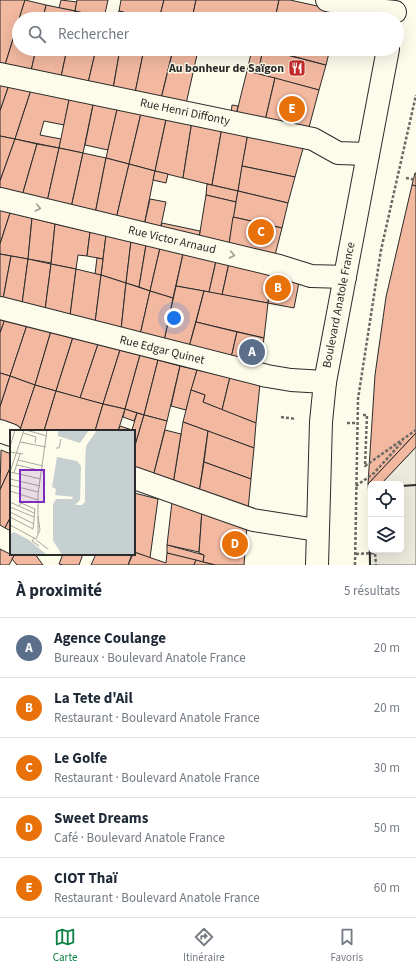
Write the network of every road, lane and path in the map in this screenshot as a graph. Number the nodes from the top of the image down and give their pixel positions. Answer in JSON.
{"nodes":[{"id":1,"x":327,"y":0,"type":"edge"},
{"id":2,"x":396,"y":10,"type":"edge"},
{"id":3,"x":387,"y":56,"type":"edge"},
{"id":4,"x":0,"y":74,"type":"edge"},
{"id":5,"x":416,"y":95,"type":"edge"},
{"id":6,"x":368,"y":154,"type":"junction"},
{"id":7,"x":406,"y":178,"type":"dead end"},
{"id":8,"x":416,"y":180,"type":"edge"},
{"id":9,"x":0,"y":199,"type":"edge"},
{"id":10,"x":345,"y":277,"type":"junction"},
{"id":11,"x":0,"y":308,"type":"edge"},
{"id":12,"x":325,"y":382,"type":"junction"},
{"id":13,"x":363,"y":415,"type":"dead end"},
{"id":14,"x":416,"y":430,"type":"edge"},
{"id":15,"x":0,"y":431,"type":"edge"},
{"id":16,"x":10,"y":435,"type":"edge"},
{"id":17,"x":406,"y":438,"type":"junction"},
{"id":18,"x":135,"y":478,"type":"edge"},
{"id":19,"x":356,"y":486,"type":"junction"},
{"id":20,"x":317,"y":530,"type":"junction"},
{"id":21,"x":356,"y":554,"type":"junction"},
{"id":22,"x":317,"y":565,"type":"edge"},
{"id":23,"x":355,"y":565,"type":"edge"},
{"id":24,"x":376,"y":565,"type":"edge"}],
"edges":[{"from":1,"to":2,"type":"street"},
{"from":3,"to":6,"type":"street","name":"Boulevard Anatole France"},
{"from":4,"to":6,"type":"street","name":"Rue Henri Diffonty"},
{"from":5,"to":19,"type":"path"},
{"from":6,"to":10,"type":"street","name":"Boulevard Anatole France"},
{"from":7,"to":8,"type":"path"},
{"from":9,"to":10,"type":"street","name":"Rue Victor Arnaud","one_way":true},
{"from":10,"to":12,"type":"street","name":"Boulevard Anatole France"},
{"from":11,"to":12,"type":"street","name":"Rue Edgar Quinet"},
{"from":12,"to":20,"type":"street","name":"Boulevard Anatole France"},
{"from":13,"to":17,"type":"path"},
{"from":14,"to":17,"type":"path"},
{"from":15,"to":16,"type":"street"},
{"from":17,"to":19,"type":"path"},
{"from":18,"to":20,"type":"street"},
{"from":19,"to":21,"type":"path"},
{"from":20,"to":22,"type":"street","name":"Boulevard Anatole France"},
{"from":21,"to":23,"type":"path"},
{"from":21,"to":24,"type":"path"}]}
